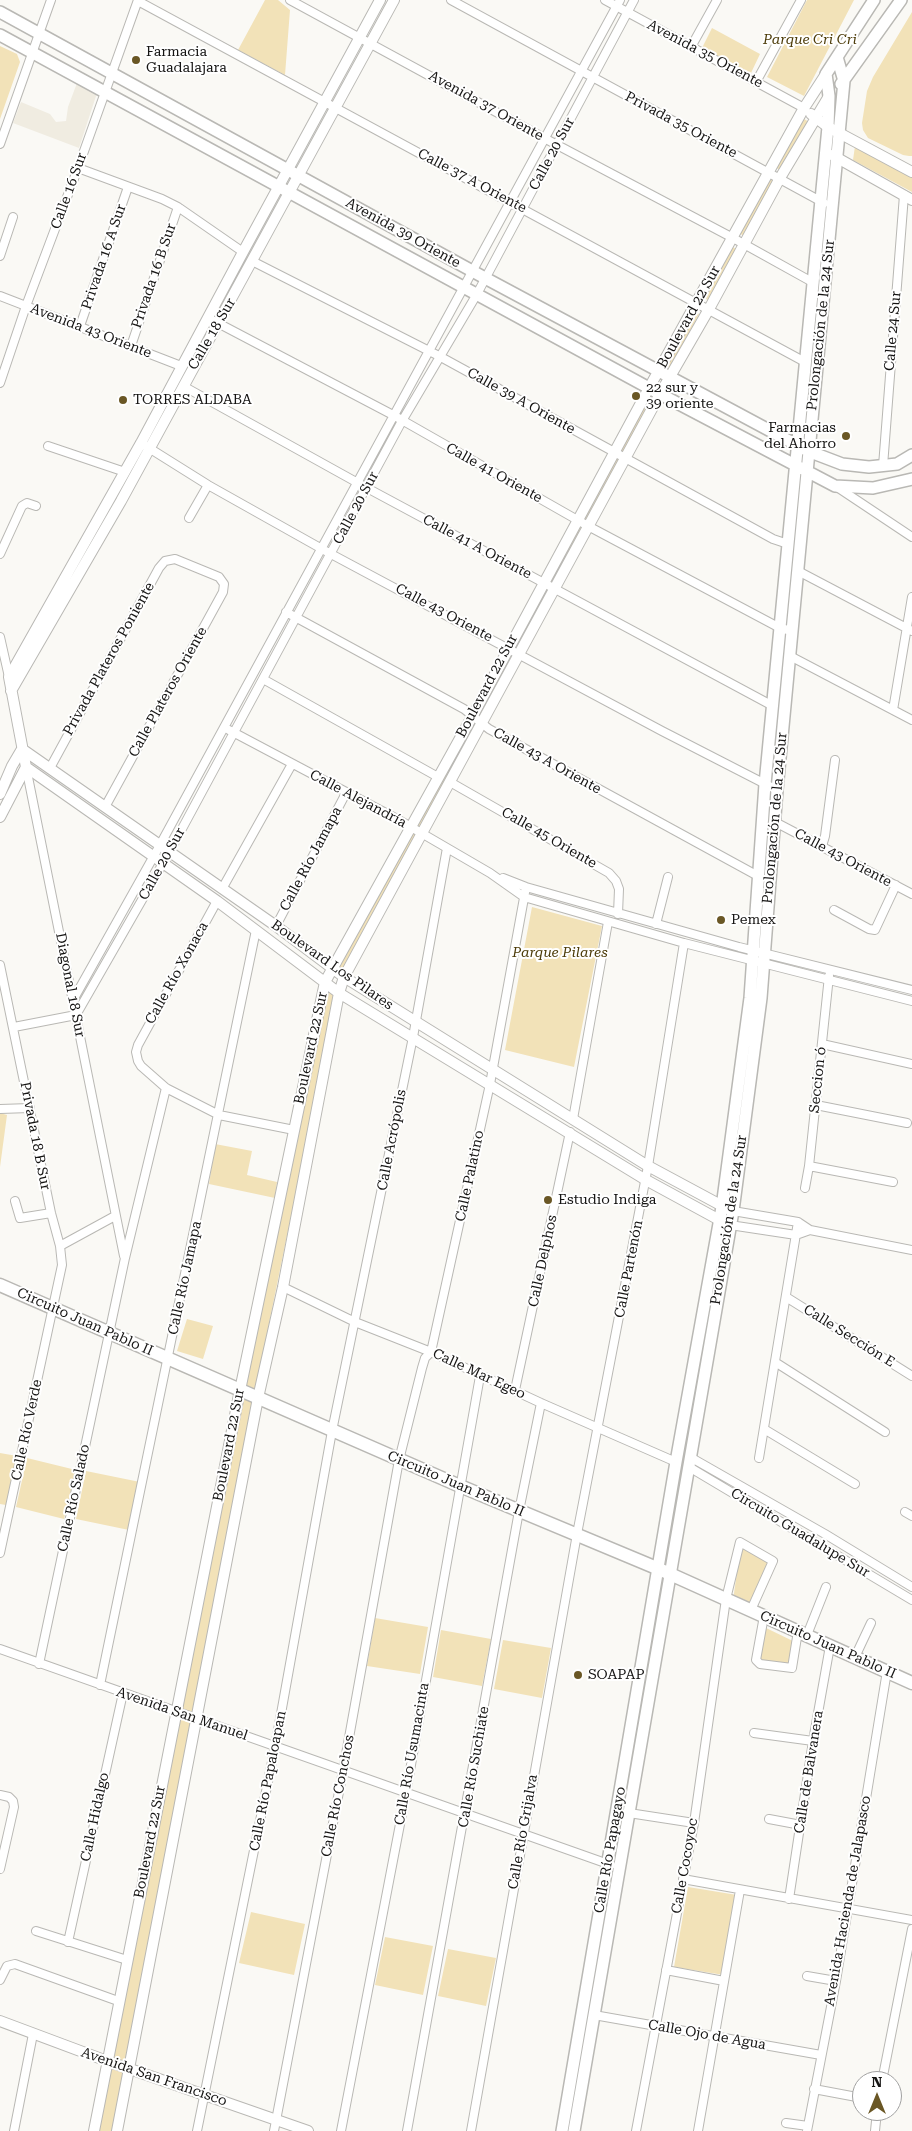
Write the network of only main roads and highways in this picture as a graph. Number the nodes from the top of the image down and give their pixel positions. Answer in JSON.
{"nodes":[{"id":1,"x":874,"y":0,"type":"edge"},
{"id":2,"x":901,"y":0,"type":"edge"},
{"id":3,"x":0,"y":12,"type":"edge"},
{"id":4,"x":0,"y":35,"type":"edge"},
{"id":5,"x":837,"y":57,"type":"junction"},
{"id":6,"x":844,"y":81,"type":"junction"},
{"id":7,"x":829,"y":96,"type":"junction"},
{"id":8,"x":797,"y":445,"type":"junction"},
{"id":9,"x":808,"y":451,"type":"junction"},
{"id":10,"x":912,"y":456,"type":"edge"},
{"id":11,"x":801,"y":468,"type":"junction"},
{"id":12,"x":912,"y":479,"type":"edge"},
{"id":13,"x":758,"y":958,"type":"junction"},
{"id":14,"x":725,"y":1223,"type":"junction"},
{"id":15,"x":0,"y":1284,"type":"edge"},
{"id":16,"x":659,"y":1569,"type":"junction"},
{"id":17,"x":671,"y":1574,"type":"junction"},
{"id":18,"x":912,"y":1683,"type":"edge"},
{"id":19,"x":562,"y":2131,"type":"edge"},
{"id":20,"x":574,"y":2131,"type":"edge"}],
"edges":[{"from":1,"to":5,"type":"main road"},
{"from":2,"to":6,"type":"main road","name":"Boulevard 22 Sur"},
{"from":3,"to":8,"type":"main road","name":"Avenida 39 Oriente"},
{"from":4,"to":11,"type":"main road","name":"Avenida 39 Oriente"},
{"from":5,"to":6,"type":"main road","name":"Prolongación de la 24 Sur"},
{"from":5,"to":7,"type":"main road","name":"Prolongación de la 24 Sur"},
{"from":6,"to":7,"type":"main road","name":"Boulevard 22 Sur"},
{"from":6,"to":9,"type":"main road","name":"Prolongación de la 24 Sur"},
{"from":7,"to":8,"type":"main road","name":"Prolongación de la 24 Sur"},
{"from":8,"to":9,"type":"main road","name":"Avenida 39 Oriente"},
{"from":8,"to":11,"type":"main road","name":"Prolongación de la 24 Sur"},
{"from":9,"to":10,"type":"main road","name":"Avenida 39 Oriente"},
{"from":9,"to":11,"type":"main road","name":"Prolongación de la 24 Sur"},
{"from":11,"to":12,"type":"main road","name":"Avenida 39 Oriente"},
{"from":11,"to":13,"type":"main road","name":"Prolongación de la 24 Sur"},
{"from":11,"to":13,"type":"main road","name":"Prolongación de la 24 Sur"},
{"from":13,"to":14,"type":"main road","name":"Prolongación de la 24 Sur"},
{"from":14,"to":16,"type":"main road","name":"Prolongación de la 24 Sur"},
{"from":14,"to":17,"type":"main road","name":"Prolongación de la 24 Sur"},
{"from":15,"to":16,"type":"main road","name":"Circuito Juan Pablo II"},
{"from":16,"to":17,"type":"main road","name":"Circuito Juan Pablo II"},
{"from":16,"to":19,"type":"main road","name":"Calle Río Papagayo"},
{"from":17,"to":18,"type":"main road","name":"Circuito Juan Pablo II"},
{"from":17,"to":20,"type":"main road","name":"Calle Río Papagayo"}]}
